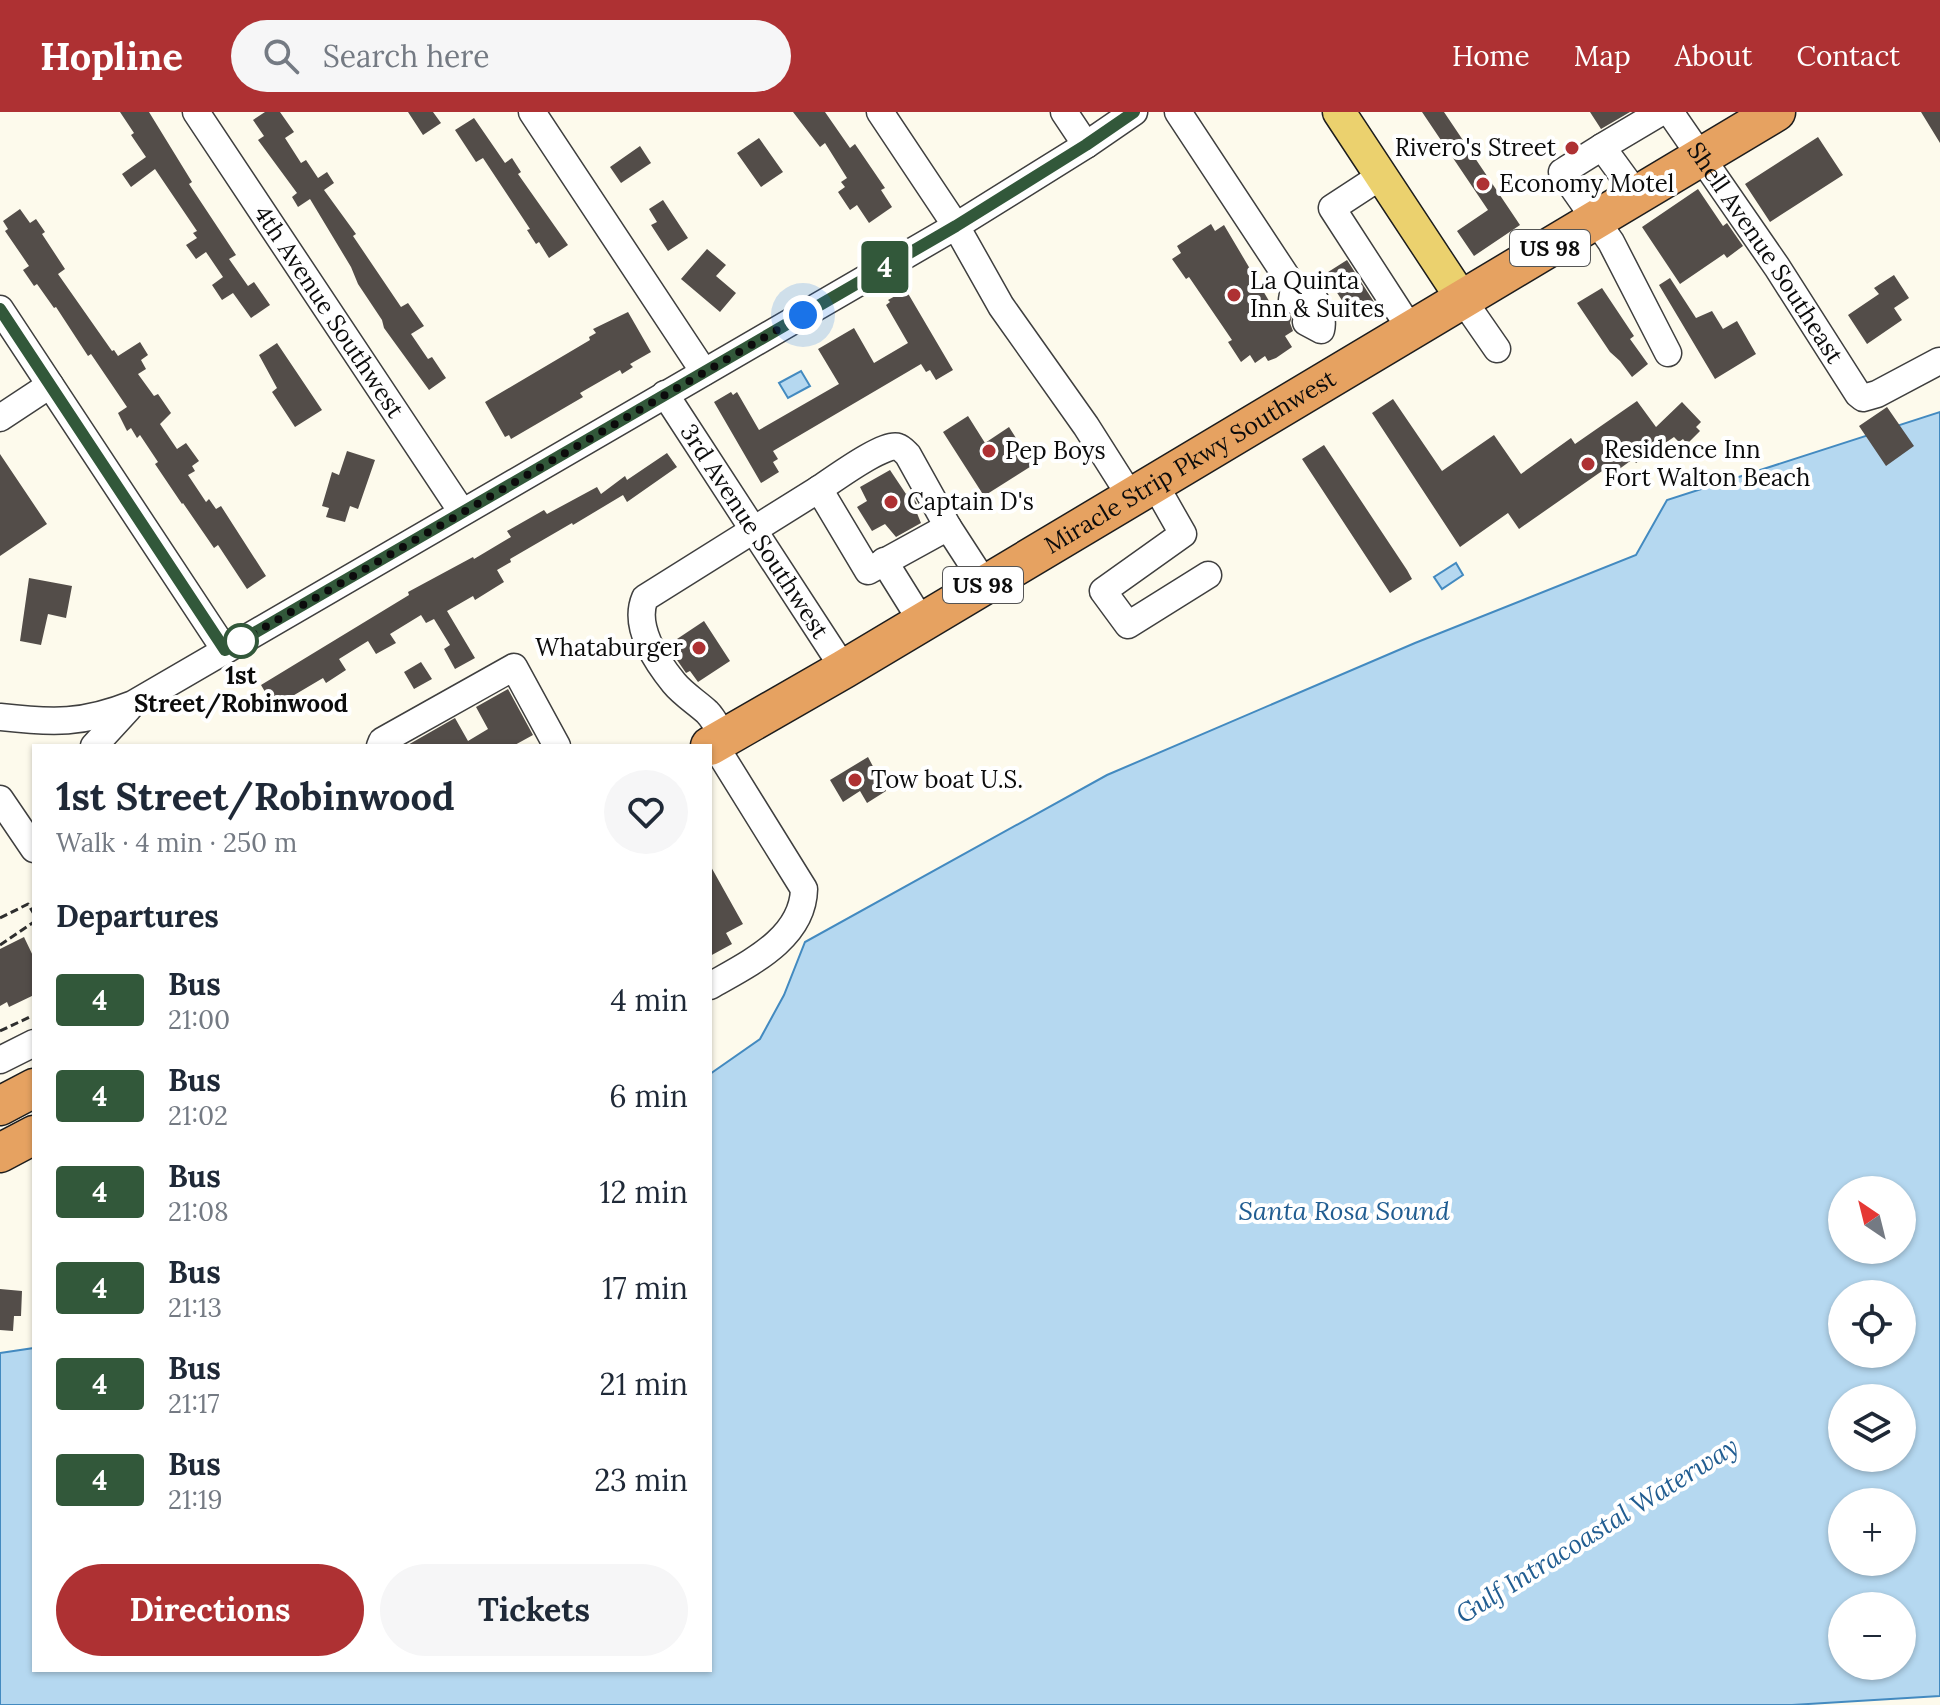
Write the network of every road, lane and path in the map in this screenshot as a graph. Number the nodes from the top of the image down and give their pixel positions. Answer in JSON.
{"nodes":[{"id":1,"x":196,"y":112,"type":"edge"},
{"id":2,"x":532,"y":112,"type":"edge"},
{"id":3,"x":880,"y":112,"type":"edge"},
{"id":4,"x":1064,"y":112,"type":"edge"},
{"id":5,"x":1134,"y":112,"type":"edge"},
{"id":6,"x":1178,"y":112,"type":"edge"},
{"id":7,"x":1339,"y":112,"type":"edge"},
{"id":8,"x":1661,"y":112,"type":"edge"},
{"id":9,"x":1670,"y":112,"type":"edge"},
{"id":10,"x":1776,"y":112,"type":"edge"},
{"id":11,"x":1086,"y":145,"type":"junction"},
{"id":12,"x":1602,"y":147,"type":"junction"},
{"id":13,"x":1700,"y":157,"type":"junction"},
{"id":14,"x":1381,"y":176,"type":"junction"},
{"id":15,"x":1637,"y":195,"type":"junction"},
{"id":16,"x":1596,"y":220,"type":"junction"},
{"id":17,"x":956,"y":226,"type":"junction"},
{"id":18,"x":1463,"y":300,"type":"junction"},
{"id":19,"x":0,"y":309,"type":"edge"},
{"id":20,"x":1411,"y":330,"type":"junction"},
{"id":21,"x":1497,"y":349,"type":"dead end"},
{"id":22,"x":1668,"y":353,"type":"dead end"},
{"id":23,"x":1939,"y":361,"type":"edge"},
{"id":24,"x":1346,"y":368,"type":"junction"},
{"id":25,"x":704,"y":372,"type":"junction"},
{"id":26,"x":50,"y":385,"type":"junction"},
{"id":27,"x":665,"y":394,"type":"junction"},
{"id":28,"x":0,"y":418,"type":"edge"},
{"id":29,"x":819,"y":489,"type":"junction"},
{"id":30,"x":1142,"y":490,"type":"junction"},
{"id":31,"x":462,"y":512,"type":"junction"},
{"id":32,"x":948,"y":527,"type":"junction"},
{"id":33,"x":754,"y":528,"type":"junction"},
{"id":34,"x":884,"y":561,"type":"junction"},
{"id":35,"x":1208,"y":575,"type":"dead end"},
{"id":36,"x":985,"y":584,"type":"junction"},
{"id":37,"x":922,"y":622,"type":"junction"},
{"id":38,"x":225,"y":650,"type":"junction"},
{"id":39,"x":844,"y":669,"type":"junction"},
{"id":40,"x":133,"y":704,"type":"junction"},
{"id":41,"x":0,"y":717,"type":"edge"},
{"id":42,"x":716,"y":743,"type":"edge"},
{"id":43,"x":96,"y":744,"type":"edge"},
{"id":44,"x":381,"y":744,"type":"edge"},
{"id":45,"x":556,"y":744,"type":"edge"},
{"id":46,"x":0,"y":799,"type":"edge"},
{"id":47,"x":32,"y":846,"type":"edge"},
{"id":48,"x":32,"y":911,"type":"edge"},
{"id":49,"x":0,"y":918,"type":"edge"},
{"id":50,"x":32,"y":923,"type":"edge"},
{"id":51,"x":0,"y":947,"type":"edge"},
{"id":52,"x":712,"y":985,"type":"edge"},
{"id":53,"x":32,"y":1016,"type":"edge"},
{"id":54,"x":0,"y":1031,"type":"edge"},
{"id":55,"x":32,"y":1044,"type":"edge"},
{"id":56,"x":0,"y":1060,"type":"edge"},
{"id":57,"x":32,"y":1089,"type":"edge"},
{"id":58,"x":0,"y":1106,"type":"edge"},
{"id":59,"x":32,"y":1136,"type":"edge"},
{"id":60,"x":0,"y":1153,"type":"edge"}],
"edges":[{"from":1,"to":31,"type":"street","name":"4th Avenue Southwest"},
{"from":2,"to":25,"type":"street"},
{"from":3,"to":17,"type":"street"},
{"from":4,"to":11,"type":"street"},
{"from":5,"to":11,"type":"street"},
{"from":6,"to":24,"type":"street"},
{"from":7,"to":14,"type":"main road"},
{"from":8,"to":12,"type":"street"},
{"from":9,"to":13,"type":"street","name":"Shell Avenue Southeast"},
{"from":10,"to":13,"type":"highway","number":"US 98"},
{"from":11,"to":17,"type":"street"},
{"from":12,"to":15,"type":"street"},
{"from":12,"to":16,"type":"street"},
{"from":13,"to":15,"type":"highway","number":"US 98"},
{"from":13,"to":23,"type":"street","name":"Shell Avenue Southeast"},
{"from":14,"to":18,"type":"main road"},
{"from":14,"to":20,"type":"street"},
{"from":15,"to":16,"type":"highway","number":"US 98"},
{"from":16,"to":18,"type":"highway","number":"US 98"},
{"from":16,"to":22,"type":"street"},
{"from":17,"to":25,"type":"street"},
{"from":17,"to":30,"type":"street"},
{"from":18,"to":20,"type":"highway","name":"Miracle Strip Pkwy Southwest","number":"US 98"},
{"from":18,"to":21,"type":"street"},
{"from":19,"to":26,"type":"street"},
{"from":20,"to":24,"type":"highway","name":"Miracle Strip Pkwy Southwest","number":"US 98"},
{"from":24,"to":30,"type":"highway","name":"Miracle Strip Pkwy Southwest","number":"US 98"},
{"from":25,"to":27,"type":"street"},
{"from":26,"to":28,"type":"street"},
{"from":26,"to":38,"type":"street"},
{"from":27,"to":31,"type":"street"},
{"from":27,"to":33,"type":"street","name":"3rd Avenue Southwest"},
{"from":29,"to":32,"type":"street"},
{"from":29,"to":33,"type":"street"},
{"from":29,"to":34,"type":"street"},
{"from":30,"to":35,"type":"street"},
{"from":30,"to":36,"type":"highway","name":"Miracle Strip Pkwy Southwest","number":"US 98"},
{"from":31,"to":38,"type":"street"},
{"from":32,"to":34,"type":"street"},
{"from":32,"to":36,"type":"street"},
{"from":33,"to":39,"type":"street","name":"3rd Avenue Southwest"},
{"from":33,"to":42,"type":"street"},
{"from":34,"to":37,"type":"street"},
{"from":36,"to":37,"type":"highway","name":"Miracle Strip Pkwy Southwest","number":"US 98"},
{"from":37,"to":39,"type":"highway","name":"Miracle Strip Pkwy Southwest","number":"US 98"},
{"from":38,"to":40,"type":"street"},
{"from":39,"to":42,"type":"highway","name":"Miracle Strip Pkwy Southwest","number":"US 98"},
{"from":40,"to":41,"type":"street"},
{"from":40,"to":43,"type":"street"},
{"from":42,"to":52,"type":"street"},
{"from":44,"to":45,"type":"street"},
{"from":46,"to":47,"type":"street"},
{"from":48,"to":49,"type":"path"},
{"from":50,"to":51,"type":"path"},
{"from":53,"to":54,"type":"path"},
{"from":55,"to":56,"type":"street"},
{"from":57,"to":58,"type":"highway"},
{"from":59,"to":60,"type":"highway"}]}
